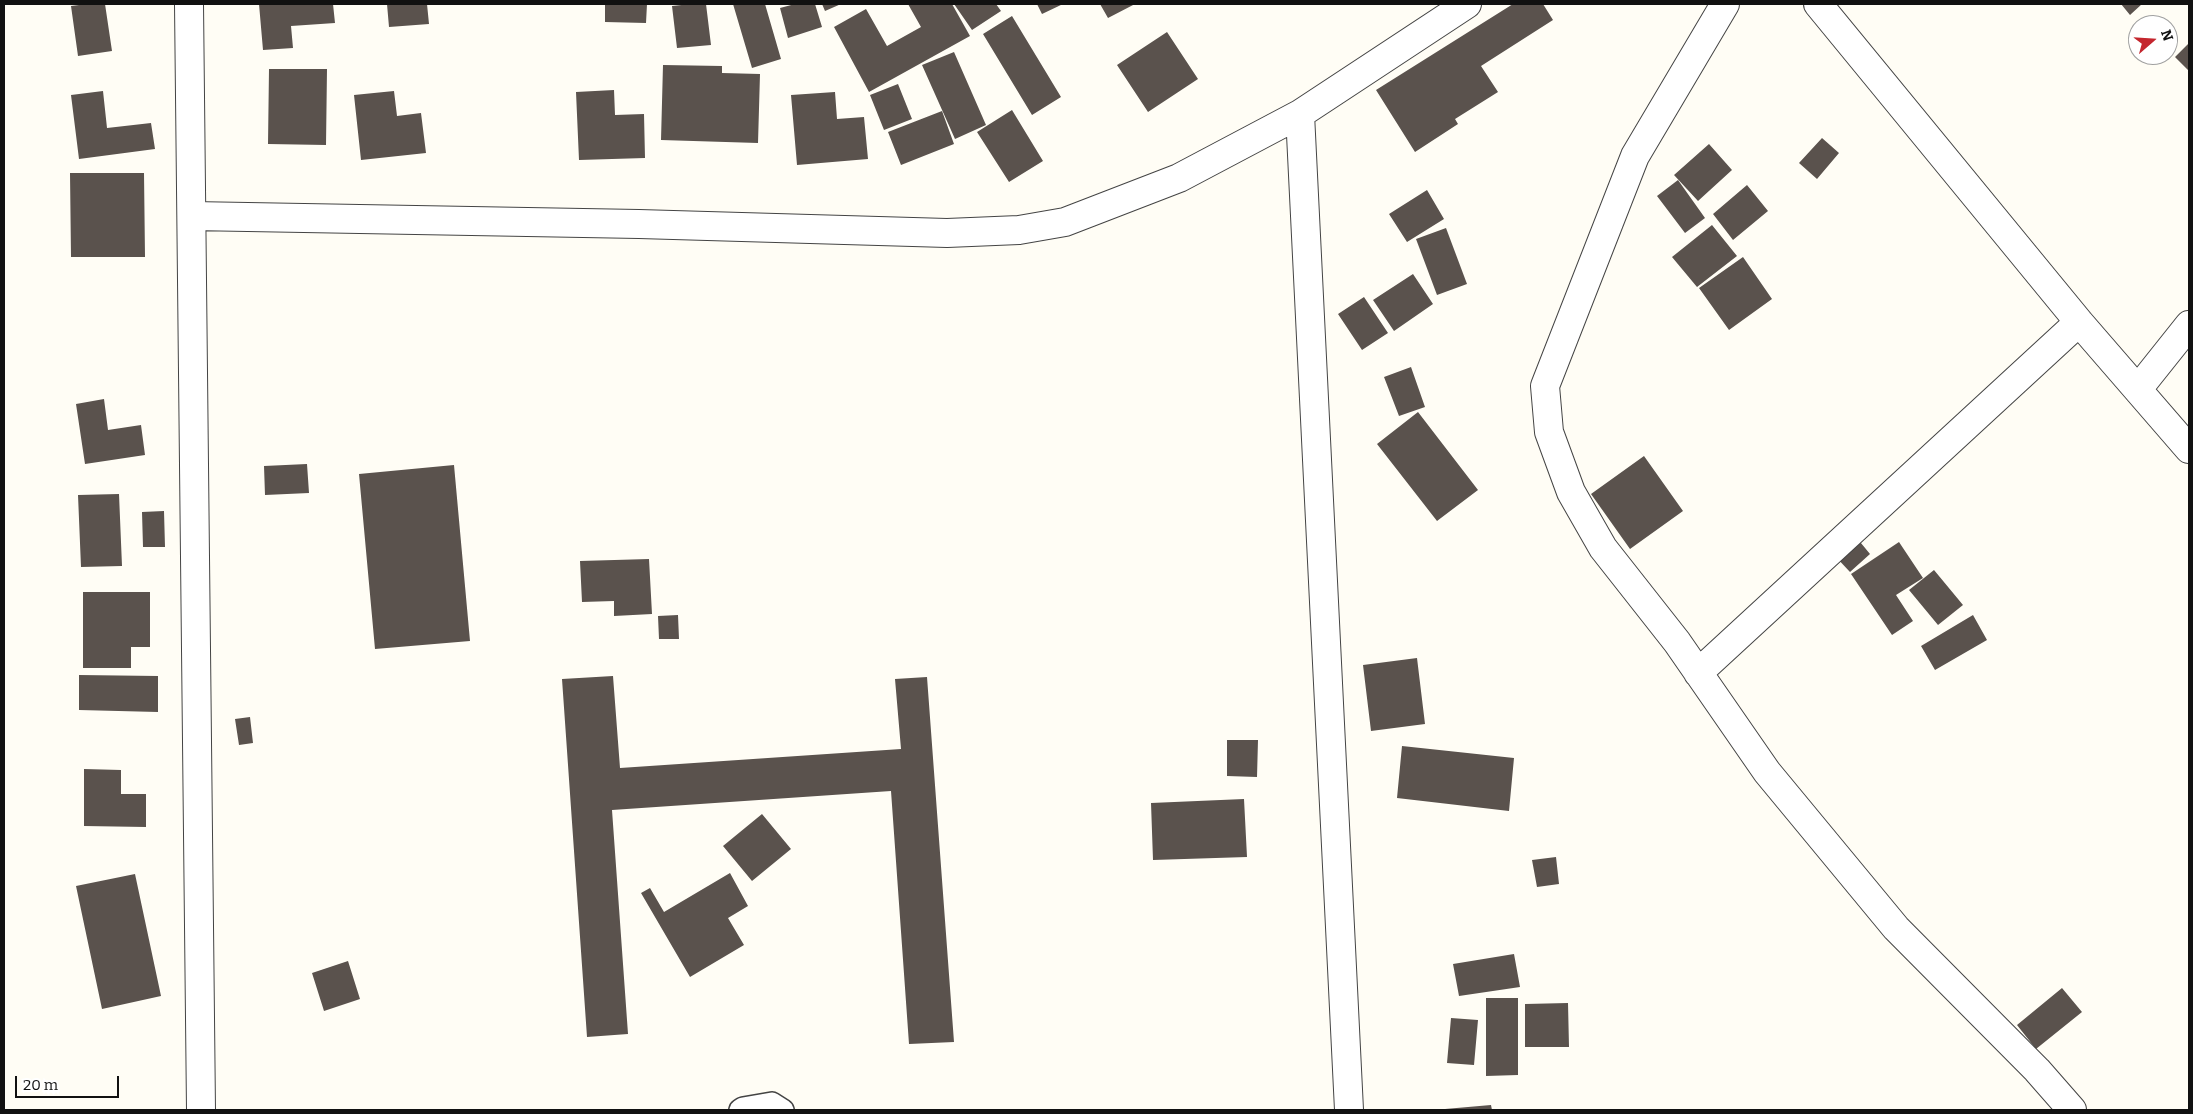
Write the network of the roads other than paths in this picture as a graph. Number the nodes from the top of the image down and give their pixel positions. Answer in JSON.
{"nodes":[{"id":1,"x":188,"y":4,"type":"edge"},
{"id":2,"x":1467,"y":4,"type":"edge"},
{"id":3,"x":1725,"y":4,"type":"edge"},
{"id":4,"x":1818,"y":4,"type":"edge"},
{"id":5,"x":1300,"y":114,"type":"junction"},
{"id":6,"x":192,"y":216,"type":"junction"},
{"id":7,"x":2079,"y":322,"type":"junction"},
{"id":8,"x":2189,"y":325,"type":"edge"},
{"id":9,"x":2138,"y":389,"type":"junction"},
{"id":10,"x":2189,"y":449,"type":"edge"},
{"id":11,"x":1698,"y":673,"type":"junction"},
{"id":12,"x":201,"y":1110,"type":"edge"},
{"id":13,"x":740,"y":1110,"type":"edge"},
{"id":14,"x":783,"y":1110,"type":"edge"},
{"id":15,"x":1349,"y":1110,"type":"edge"},
{"id":16,"x":2072,"y":1110,"type":"edge"}],
"edges":[{"from":1,"to":6,"type":"street"},
{"from":2,"to":5,"type":"street"},
{"from":3,"to":11,"type":"street"},
{"from":4,"to":7,"type":"street"},
{"from":5,"to":6,"type":"street"},
{"from":5,"to":15,"type":"street"},
{"from":6,"to":12,"type":"street"},
{"from":7,"to":9,"type":"street"},
{"from":7,"to":11,"type":"street"},
{"from":8,"to":9,"type":"street"},
{"from":9,"to":10,"type":"street"},
{"from":11,"to":16,"type":"street"},
{"from":13,"to":14,"type":"lane"}]}
